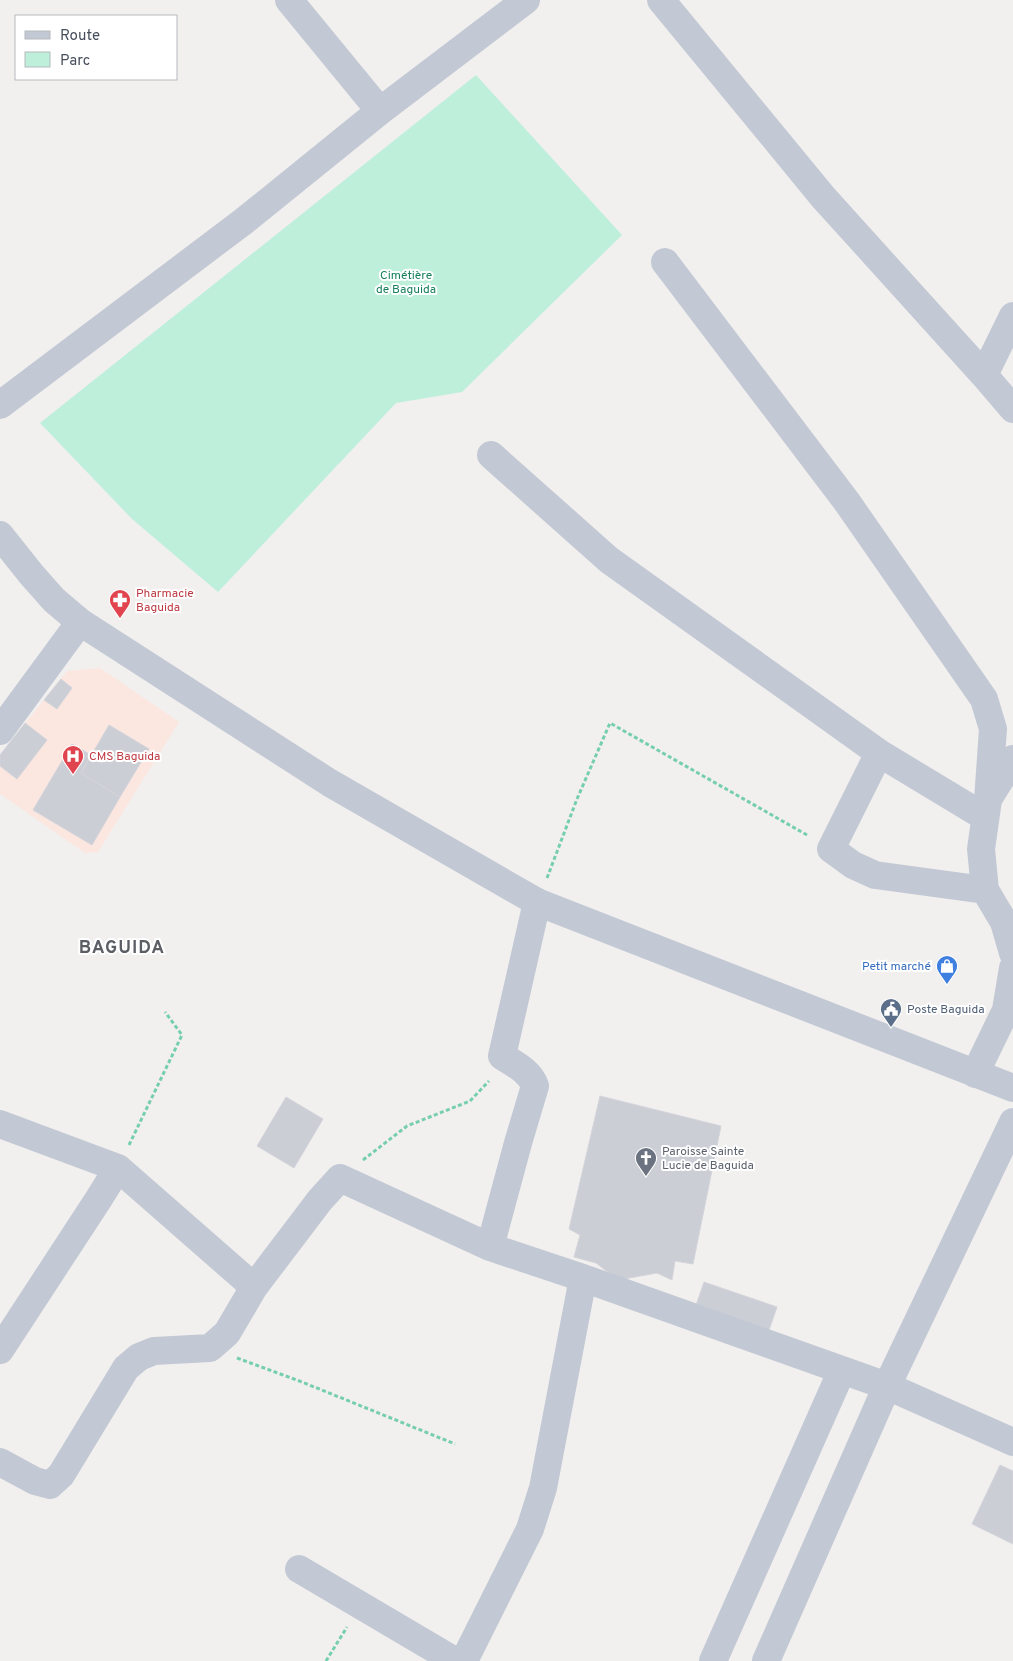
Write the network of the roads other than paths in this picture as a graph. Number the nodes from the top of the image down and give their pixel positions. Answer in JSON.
{"nodes":[{"id":1,"x":289,"y":0,"type":"edge"},
{"id":2,"x":526,"y":0,"type":"edge"},
{"id":3,"x":661,"y":0,"type":"edge"},
{"id":4,"x":380,"y":111,"type":"junction"},
{"id":5,"x":665,"y":262,"type":"dead end"},
{"id":6,"x":1013,"y":316,"type":"edge"},
{"id":7,"x":984,"y":375,"type":"junction"},
{"id":8,"x":0,"y":405,"type":"edge"},
{"id":9,"x":1013,"y":409,"type":"edge"},
{"id":10,"x":490,"y":455,"type":"dead end"},
{"id":11,"x":0,"y":535,"type":"edge"},
{"id":12,"x":80,"y":622,"type":"junction"},
{"id":13,"x":0,"y":731,"type":"edge"},
{"id":14,"x":879,"y":753,"type":"junction"},
{"id":15,"x":1013,"y":759,"type":"edge"},
{"id":16,"x":986,"y":808,"type":"junction"},
{"id":17,"x":985,"y":890,"type":"junction"},
{"id":18,"x":538,"y":902,"type":"junction"},
{"id":19,"x":1013,"y":953,"type":"edge"},
{"id":20,"x":1013,"y":968,"type":"edge"},
{"id":21,"x":975,"y":1074,"type":"junction"},
{"id":22,"x":1013,"y":1088,"type":"edge"},
{"id":23,"x":1013,"y":1122,"type":"edge"},
{"id":24,"x":0,"y":1124,"type":"edge"},
{"id":25,"x":118,"y":1168,"type":"junction"},
{"id":26,"x":490,"y":1248,"type":"junction"},
{"id":27,"x":583,"y":1278,"type":"junction"},
{"id":28,"x":254,"y":1287,"type":"junction"},
{"id":29,"x":0,"y":1350,"type":"edge"},
{"id":30,"x":842,"y":1370,"type":"junction"},
{"id":31,"x":887,"y":1386,"type":"junction"},
{"id":32,"x":1013,"y":1442,"type":"edge"},
{"id":33,"x":0,"y":1462,"type":"edge"},
{"id":34,"x":299,"y":1569,"type":"dead end"},
{"id":35,"x":455,"y":1661,"type":"edge"},
{"id":36,"x":464,"y":1661,"type":"edge"},
{"id":37,"x":713,"y":1661,"type":"edge"},
{"id":38,"x":766,"y":1661,"type":"edge"}],
"edges":[{"from":1,"to":4,"type":"street"},
{"from":2,"to":4,"type":"street"},
{"from":3,"to":7,"type":"street"},
{"from":4,"to":8,"type":"street"},
{"from":5,"to":16,"type":"street"},
{"from":6,"to":7,"type":"street"},
{"from":7,"to":9,"type":"street"},
{"from":10,"to":14,"type":"street"},
{"from":11,"to":12,"type":"street"},
{"from":12,"to":13,"type":"street"},
{"from":12,"to":18,"type":"street"},
{"from":14,"to":16,"type":"street"},
{"from":14,"to":17,"type":"street"},
{"from":15,"to":16,"type":"street"},
{"from":16,"to":17,"type":"street"},
{"from":17,"to":19,"type":"street"},
{"from":18,"to":21,"type":"street"},
{"from":18,"to":26,"type":"street"},
{"from":20,"to":21,"type":"street"},
{"from":21,"to":22,"type":"street"},
{"from":23,"to":31,"type":"street"},
{"from":24,"to":25,"type":"street"},
{"from":25,"to":28,"type":"street"},
{"from":25,"to":29,"type":"street"},
{"from":26,"to":27,"type":"street"},
{"from":26,"to":28,"type":"street"},
{"from":27,"to":30,"type":"street"},
{"from":27,"to":36,"type":"street"},
{"from":28,"to":33,"type":"street"},
{"from":30,"to":31,"type":"street"},
{"from":30,"to":37,"type":"street"},
{"from":31,"to":32,"type":"street"},
{"from":31,"to":38,"type":"street"},
{"from":34,"to":35,"type":"street"}]}
